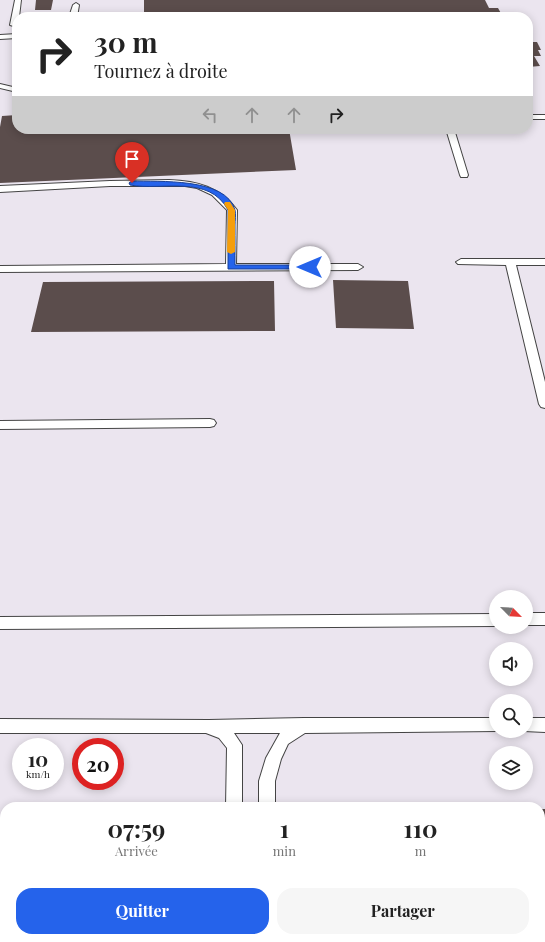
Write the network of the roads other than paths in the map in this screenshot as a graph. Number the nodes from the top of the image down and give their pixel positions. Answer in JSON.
{"nodes":[{"id":1,"x":18,"y":0,"type":"edge"},
{"id":2,"x":76,"y":5,"type":"dead end"},
{"id":3,"x":16,"y":12,"type":"edge"},
{"id":4,"x":74,"y":12,"type":"edge"},
{"id":5,"x":12,"y":36,"type":"edge"},
{"id":6,"x":0,"y":37,"type":"edge"},
{"id":7,"x":0,"y":86,"type":"edge"},
{"id":8,"x":12,"y":89,"type":"edge"},
{"id":9,"x":533,"y":117,"type":"edge"},
{"id":10,"x":545,"y":117,"type":"edge"},
{"id":11,"x":452,"y":134,"type":"edge"},
{"id":12,"x":464,"y":175,"type":"dead end"},
{"id":13,"x":0,"y":189,"type":"edge"},
{"id":14,"x":461,"y":262,"type":"dead end"},
{"id":15,"x":510,"y":262,"type":"junction"},
{"id":16,"x":545,"y":262,"type":"edge"},
{"id":17,"x":231,"y":267,"type":"junction"},
{"id":18,"x":358,"y":267,"type":"dead end"},
{"id":19,"x":0,"y":269,"type":"edge"},
{"id":20,"x":545,"y":404,"type":"edge"},
{"id":21,"x":210,"y":423,"type":"dead end"},
{"id":22,"x":0,"y":426,"type":"edge"},
{"id":23,"x":533,"y":619,"type":"edge"},
{"id":24,"x":545,"y":619,"type":"edge"},
{"id":25,"x":489,"y":620,"type":"edge"},
{"id":26,"x":0,"y":623,"type":"edge"},
{"id":27,"x":304,"y":725,"type":"junction"},
{"id":28,"x":489,"y":725,"type":"edge"},
{"id":29,"x":533,"y":725,"type":"edge"},
{"id":30,"x":545,"y":725,"type":"edge"},
{"id":31,"x":0,"y":726,"type":"edge"},
{"id":32,"x":206,"y":726,"type":"junction"},
{"id":33,"x":234,"y":802,"type":"edge"},
{"id":34,"x":267,"y":802,"type":"edge"}],
"edges":[{"from":1,"to":3,"type":"lane"},
{"from":2,"to":4,"type":"lane"},
{"from":5,"to":6,"type":"lane"},
{"from":7,"to":8,"type":"lane"},
{"from":9,"to":10,"type":"lane"},
{"from":11,"to":12,"type":"lane"},
{"from":13,"to":17,"type":"lane"},
{"from":14,"to":15,"type":"lane"},
{"from":15,"to":16,"type":"lane"},
{"from":15,"to":20,"type":"lane"},
{"from":17,"to":18,"type":"lane"},
{"from":17,"to":19,"type":"lane"},
{"from":21,"to":22,"type":"lane"},
{"from":23,"to":24,"type":"lane"},
{"from":25,"to":26,"type":"lane"},
{"from":27,"to":28,"type":"lane"},
{"from":27,"to":32,"type":"lane"},
{"from":27,"to":34,"type":"lane"},
{"from":29,"to":30,"type":"lane"},
{"from":31,"to":32,"type":"lane"},
{"from":32,"to":33,"type":"lane"}]}
